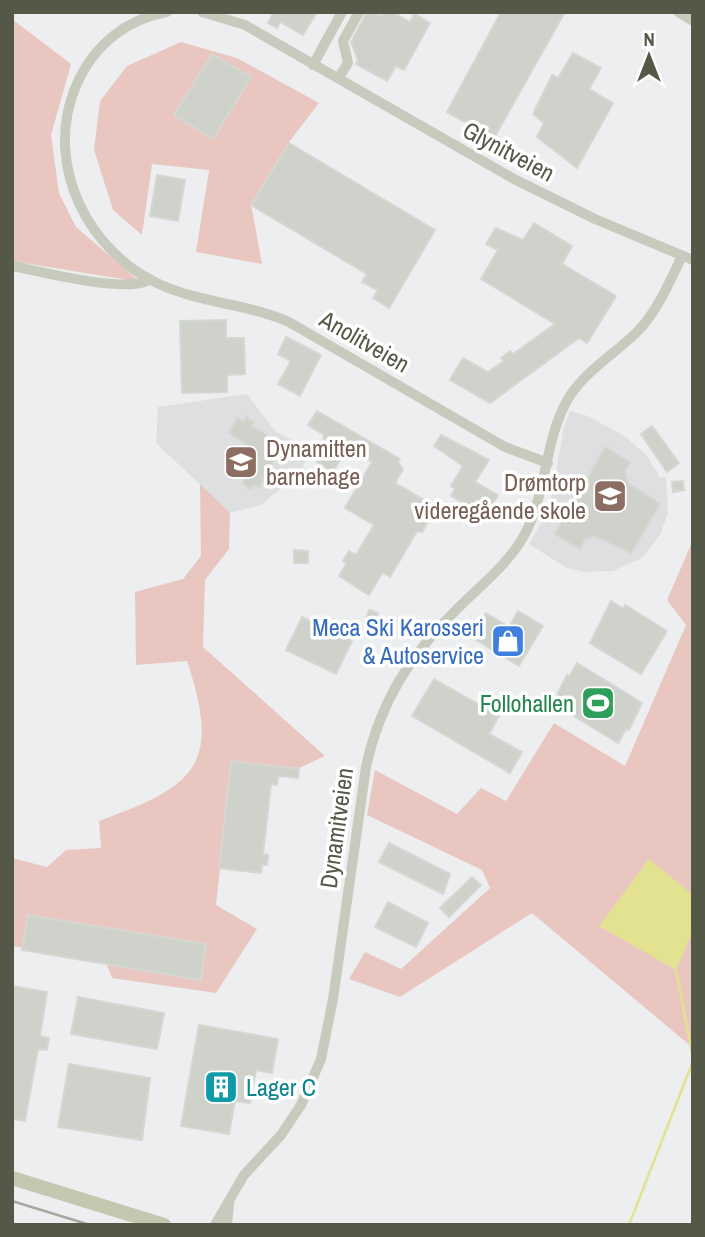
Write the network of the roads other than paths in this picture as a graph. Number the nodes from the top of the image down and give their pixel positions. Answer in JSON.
{"nodes":[{"id":1,"x":167,"y":12,"type":"edge"},
{"id":2,"x":202,"y":12,"type":"edge"},
{"id":3,"x":342,"y":12,"type":"edge"},
{"id":4,"x":359,"y":12,"type":"edge"},
{"id":5,"x":678,"y":12,"type":"edge"},
{"id":6,"x":693,"y":21,"type":"edge"},
{"id":7,"x":313,"y":65,"type":"junction"},
{"id":8,"x":341,"y":74,"type":"dead end"},
{"id":9,"x":687,"y":258,"type":"edge"},
{"id":10,"x":12,"y":266,"type":"edge"},
{"id":11,"x":150,"y":279,"type":"junction"},
{"id":12,"x":548,"y":463,"type":"junction"},
{"id":13,"x":12,"y":1178,"type":"edge"},
{"id":14,"x":229,"y":1203,"type":"junction"},
{"id":15,"x":164,"y":1225,"type":"edge"},
{"id":16,"x":215,"y":1225,"type":"edge"},
{"id":17,"x":227,"y":1225,"type":"edge"}],
"edges":[{"from":1,"to":11,"type":"street"},
{"from":2,"to":7,"type":"street","name":"Glynitveien"},
{"from":3,"to":7,"type":"street"},
{"from":4,"to":8,"type":"street"},
{"from":5,"to":6,"type":"street"},
{"from":7,"to":9,"type":"street","name":"Glynitveien"},
{"from":9,"to":12,"type":"street","name":"Dynamitveien"},
{"from":10,"to":11,"type":"street"},
{"from":11,"to":12,"type":"street","name":"Anolitveien"},
{"from":12,"to":14,"type":"street","name":"Dynamitveien"},
{"from":13,"to":15,"type":"main road"},
{"from":14,"to":16,"type":"street","name":"Dynamitveien"},
{"from":14,"to":17,"type":"street","name":"Dynamitveien"}]}
